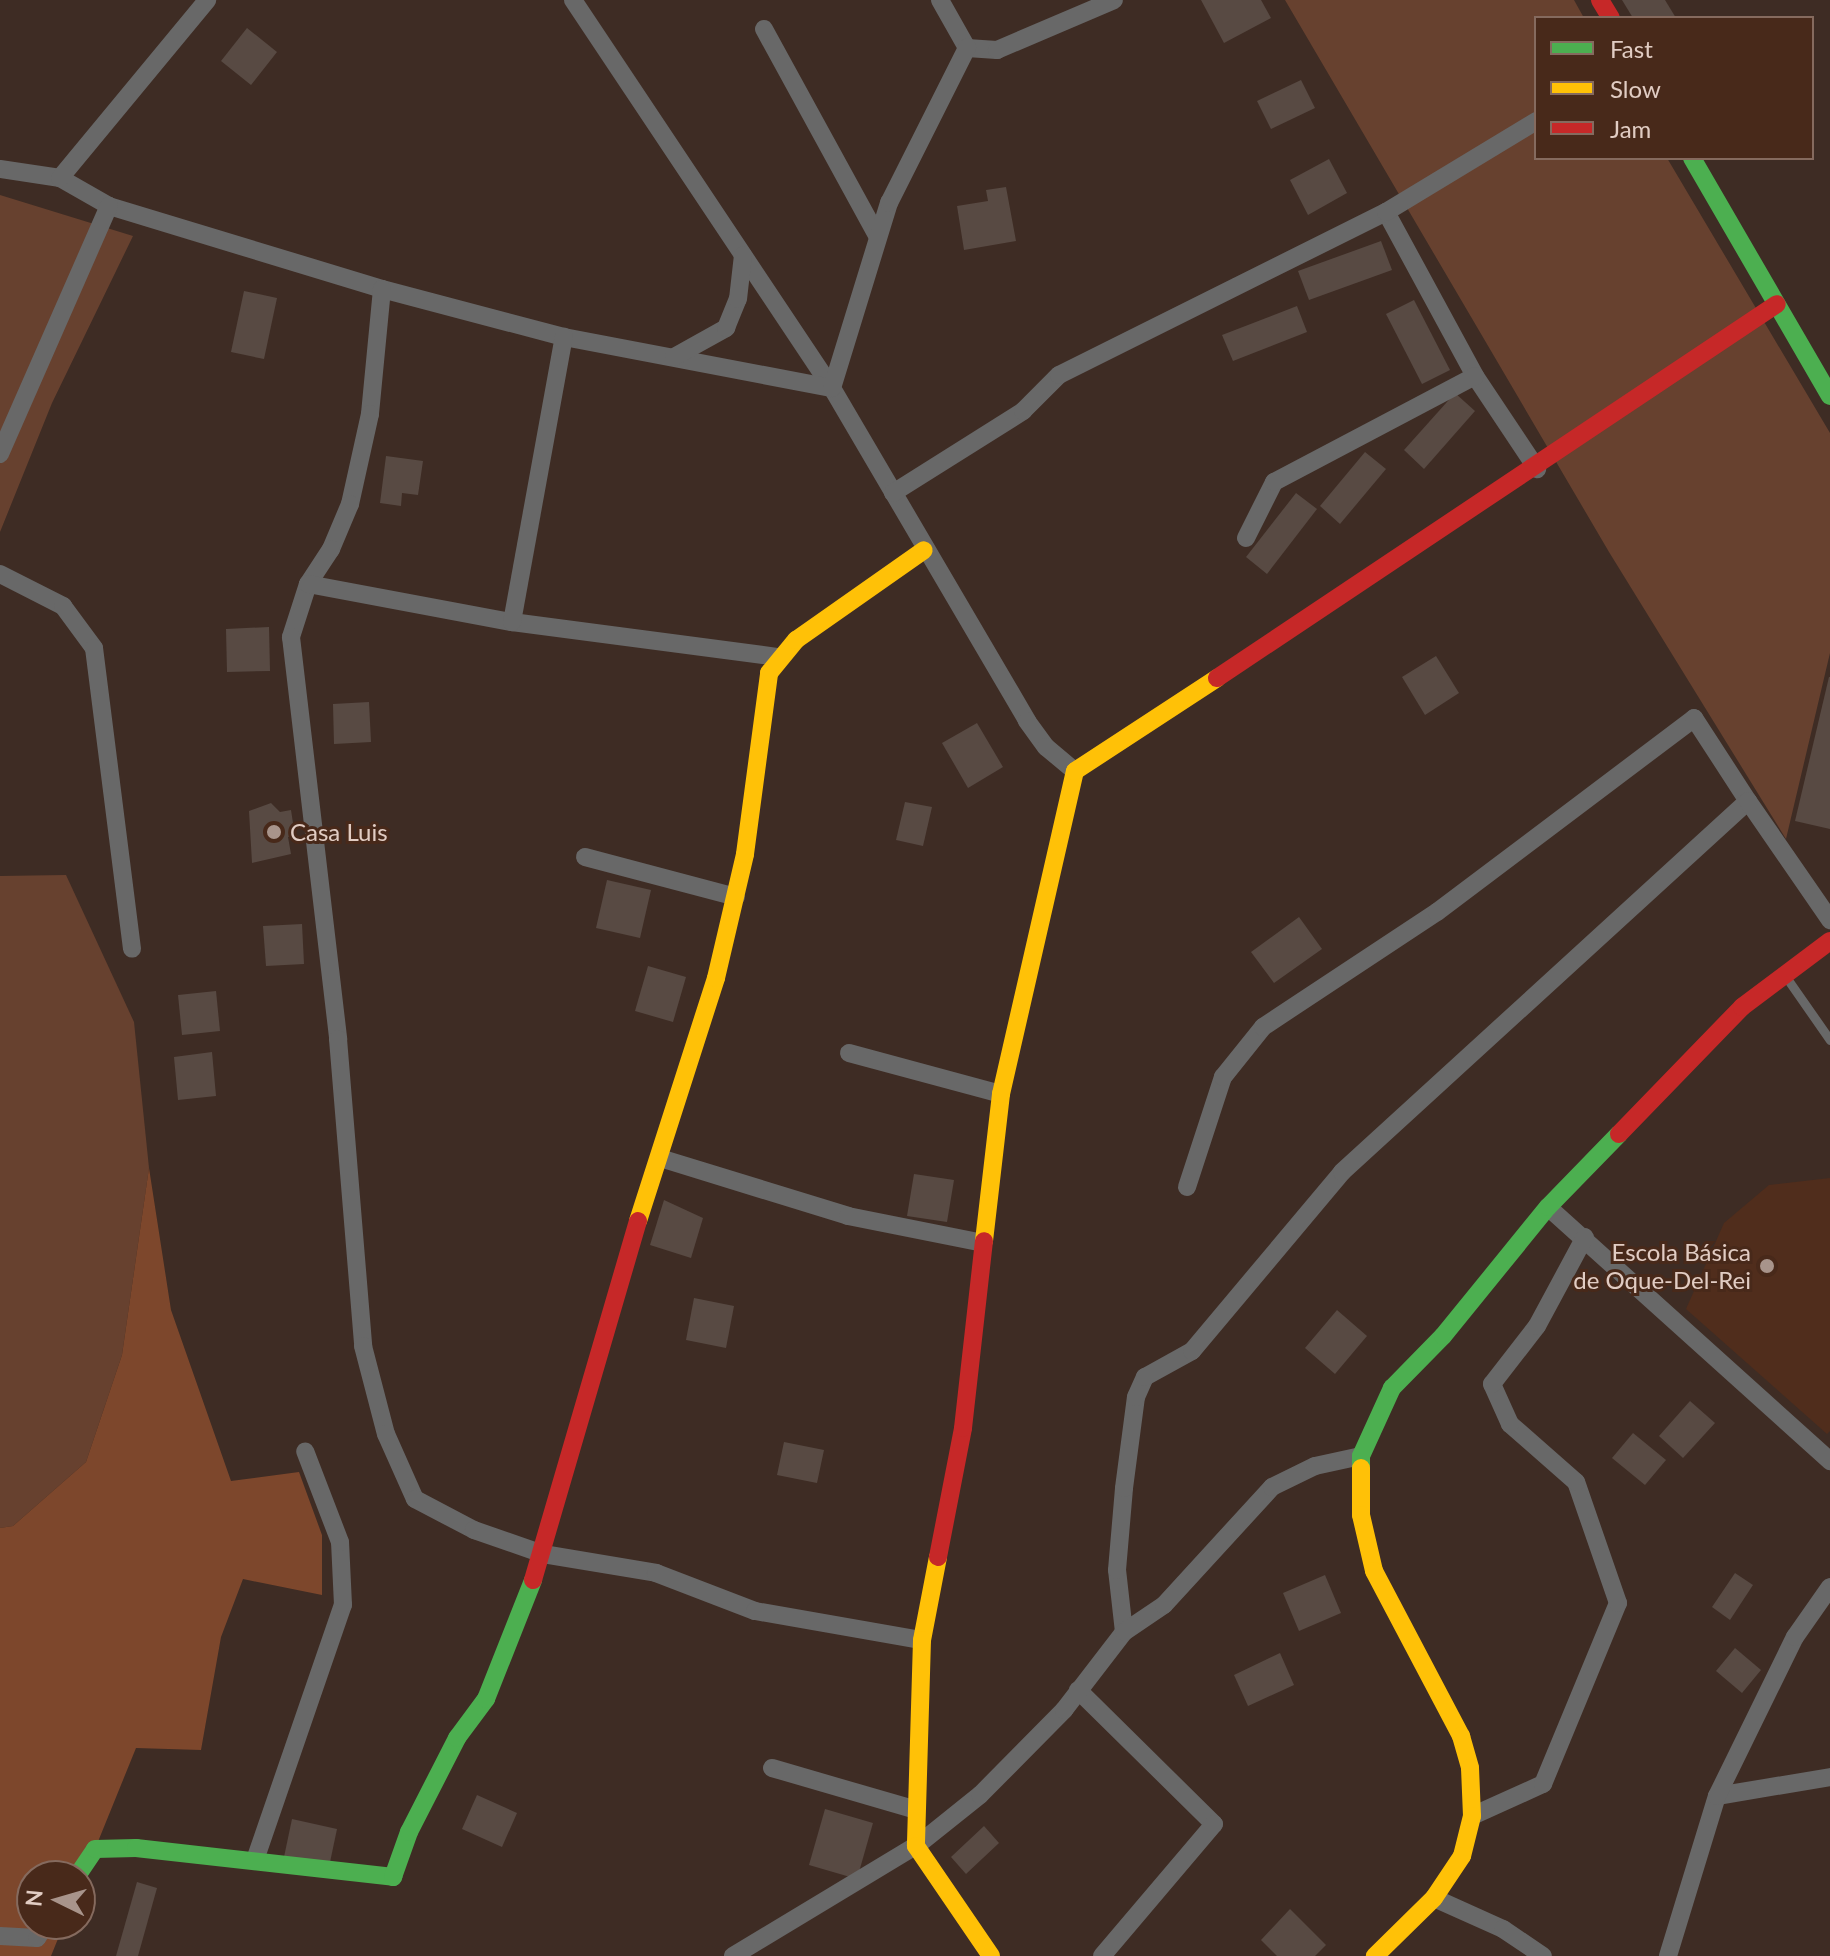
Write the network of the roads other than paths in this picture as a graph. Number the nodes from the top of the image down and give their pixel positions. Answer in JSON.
{"nodes":[{"id":1,"x":207,"y":0,"type":"edge"},
{"id":2,"x":573,"y":0,"type":"edge"},
{"id":3,"x":940,"y":0,"type":"edge"},
{"id":4,"x":1114,"y":0,"type":"edge"},
{"id":5,"x":764,"y":29,"type":"dead end"},
{"id":6,"x":967,"y":48,"type":"junction"},
{"id":7,"x":1534,"y":122,"type":"edge"},
{"id":8,"x":1693,"y":160,"type":"edge"},
{"id":9,"x":0,"y":169,"type":"edge"},
{"id":10,"x":60,"y":178,"type":"junction"},
{"id":11,"x":109,"y":206,"type":"junction"},
{"id":12,"x":1386,"y":212,"type":"junction"},
{"id":13,"x":878,"y":237,"type":"junction"},
{"id":14,"x":743,"y":255,"type":"junction"},
{"id":15,"x":382,"y":289,"type":"junction"},
{"id":16,"x":1777,"y":304,"type":"junction"},
{"id":17,"x":564,"y":337,"type":"junction"},
{"id":18,"x":674,"y":357,"type":"junction"},
{"id":19,"x":1475,"y":376,"type":"junction"},
{"id":20,"x":832,"y":388,"type":"junction"},
{"id":21,"x":1830,"y":396,"type":"edge"},
{"id":22,"x":0,"y":454,"type":"edge"},
{"id":23,"x":1537,"y":469,"type":"junction"},
{"id":24,"x":893,"y":493,"type":"junction"},
{"id":25,"x":1246,"y":538,"type":"dead end"},
{"id":26,"x":924,"y":550,"type":"junction"},
{"id":27,"x":0,"y":574,"type":"edge"},
{"id":28,"x":308,"y":584,"type":"junction"},
{"id":29,"x":512,"y":622,"type":"junction"},
{"id":30,"x":777,"y":657,"type":"junction"},
{"id":31,"x":1075,"y":771,"type":"junction"},
{"id":32,"x":1748,"y":801,"type":"junction"},
{"id":33,"x":585,"y":857,"type":"dead end"},
{"id":34,"x":736,"y":897,"type":"junction"},
{"id":35,"x":1830,"y":920,"type":"edge"},
{"id":36,"x":1830,"y":941,"type":"edge"},
{"id":37,"x":132,"y":949,"type":"dead end"},
{"id":38,"x":1783,"y":972,"type":"junction"},
{"id":39,"x":1830,"y":1040,"type":"edge"},
{"id":40,"x":849,"y":1053,"type":"dead end"},
{"id":41,"x":1001,"y":1094,"type":"junction"},
{"id":42,"x":660,"y":1158,"type":"junction"},
{"id":43,"x":1187,"y":1187,"type":"dead end"},
{"id":44,"x":1548,"y":1207,"type":"junction"},
{"id":45,"x":1585,"y":1237,"type":"junction"},
{"id":46,"x":983,"y":1243,"type":"junction"},
{"id":47,"x":305,"y":1451,"type":"dead end"},
{"id":48,"x":1361,"y":1456,"type":"junction"},
{"id":49,"x":1830,"y":1461,"type":"edge"},
{"id":50,"x":543,"y":1554,"type":"junction"},
{"id":51,"x":1830,"y":1587,"type":"edge"},
{"id":52,"x":1124,"y":1632,"type":"junction"},
{"id":53,"x":922,"y":1640,"type":"junction"},
{"id":54,"x":1078,"y":1690,"type":"junction"},
{"id":55,"x":772,"y":1768,"type":"dead end"},
{"id":56,"x":1830,"y":1777,"type":"edge"},
{"id":57,"x":1717,"y":1796,"type":"junction"},
{"id":58,"x":913,"y":1809,"type":"junction"},
{"id":59,"x":1472,"y":1816,"type":"junction"},
{"id":60,"x":916,"y":1846,"type":"junction"},
{"id":61,"x":88,"y":1860,"type":"edge"},
{"id":62,"x":255,"y":1860,"type":"junction"},
{"id":63,"x":1434,"y":1898,"type":"junction"},
{"id":64,"x":733,"y":1956,"type":"edge"},
{"id":65,"x":991,"y":1956,"type":"edge"},
{"id":66,"x":1102,"y":1956,"type":"edge"},
{"id":67,"x":1375,"y":1956,"type":"edge"},
{"id":68,"x":1543,"y":1956,"type":"edge"},
{"id":69,"x":1668,"y":1956,"type":"edge"}],
"edges":[{"from":1,"to":10,"type":"street"},
{"from":2,"to":14,"type":"street"},
{"from":3,"to":6,"type":"street"},
{"from":4,"to":6,"type":"street"},
{"from":5,"to":13,"type":"street"},
{"from":6,"to":13,"type":"street"},
{"from":7,"to":12,"type":"street"},
{"from":8,"to":16,"type":"street"},
{"from":9,"to":10,"type":"street"},
{"from":10,"to":11,"type":"street"},
{"from":11,"to":15,"type":"street"},
{"from":11,"to":22,"type":"street"},
{"from":12,"to":19,"type":"street"},
{"from":12,"to":24,"type":"street"},
{"from":13,"to":20,"type":"street"},
{"from":14,"to":18,"type":"street"},
{"from":14,"to":20,"type":"street"},
{"from":15,"to":17,"type":"street"},
{"from":15,"to":28,"type":"street"},
{"from":16,"to":21,"type":"street"},
{"from":16,"to":23,"type":"street"},
{"from":17,"to":18,"type":"street"},
{"from":17,"to":29,"type":"street"},
{"from":18,"to":20,"type":"street"},
{"from":19,"to":23,"type":"street"},
{"from":19,"to":25,"type":"street"},
{"from":20,"to":24,"type":"street"},
{"from":23,"to":31,"type":"street"},
{"from":24,"to":26,"type":"street"},
{"from":26,"to":30,"type":"street"},
{"from":26,"to":31,"type":"street"},
{"from":27,"to":37,"type":"street"},
{"from":28,"to":29,"type":"street"},
{"from":28,"to":50,"type":"street"},
{"from":29,"to":30,"type":"street"},
{"from":30,"to":34,"type":"street"},
{"from":31,"to":41,"type":"street"},
{"from":32,"to":35,"type":"street"},
{"from":32,"to":43,"type":"street"},
{"from":32,"to":52,"type":"street"},
{"from":33,"to":34,"type":"street"},
{"from":34,"to":42,"type":"street"},
{"from":36,"to":38,"type":"street"},
{"from":38,"to":39,"type":"lane"},
{"from":38,"to":44,"type":"street"},
{"from":40,"to":41,"type":"street"},
{"from":41,"to":46,"type":"street"},
{"from":42,"to":46,"type":"street"},
{"from":42,"to":50,"type":"street"},
{"from":44,"to":45,"type":"street"},
{"from":44,"to":48,"type":"street"},
{"from":45,"to":49,"type":"street"},
{"from":45,"to":59,"type":"street"},
{"from":46,"to":53,"type":"street"},
{"from":47,"to":62,"type":"street"},
{"from":48,"to":52,"type":"street"},
{"from":48,"to":59,"type":"street"},
{"from":50,"to":53,"type":"street"},
{"from":50,"to":62,"type":"street"},
{"from":51,"to":57,"type":"street"},
{"from":52,"to":54,"type":"street"},
{"from":53,"to":58,"type":"street"},
{"from":54,"to":60,"type":"street"},
{"from":54,"to":66,"type":"street"},
{"from":55,"to":58,"type":"street"},
{"from":56,"to":57,"type":"street"},
{"from":57,"to":69,"type":"street"},
{"from":58,"to":60,"type":"street"},
{"from":59,"to":63,"type":"street"},
{"from":60,"to":64,"type":"street"},
{"from":60,"to":65,"type":"street"},
{"from":61,"to":62,"type":"street"},
{"from":63,"to":67,"type":"street"},
{"from":63,"to":68,"type":"street"}]}
